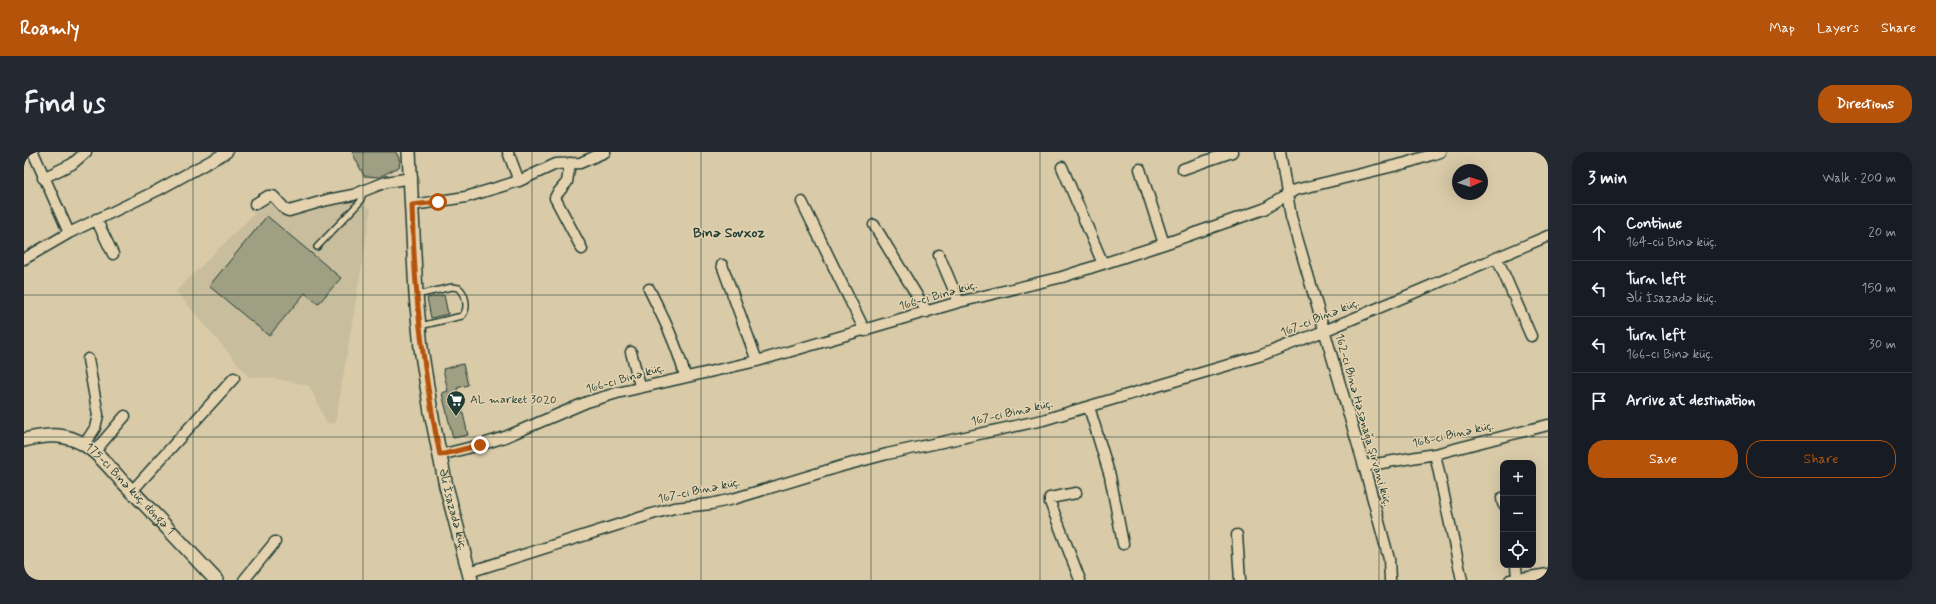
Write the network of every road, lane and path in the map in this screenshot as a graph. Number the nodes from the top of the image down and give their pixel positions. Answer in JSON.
{"nodes":[{"id":1,"x":32,"y":152,"type":"edge"},
{"id":2,"x":86,"y":152,"type":"edge"},
{"id":3,"x":228,"y":152,"type":"edge"},
{"id":4,"x":410,"y":152,"type":"edge"},
{"id":5,"x":508,"y":152,"type":"edge"},
{"id":6,"x":605,"y":152,"type":"edge"},
{"id":7,"x":1232,"y":152,"type":"edge"},
{"id":8,"x":1280,"y":152,"type":"edge"},
{"id":9,"x":1440,"y":152,"type":"edge"},
{"id":10,"x":570,"y":163,"type":"junction"},
{"id":11,"x":1062,"y":166,"type":"dead end"},
{"id":12,"x":1183,"y":168,"type":"dead end"},
{"id":13,"x":1140,"y":169,"type":"dead end"},
{"id":14,"x":43,"y":178,"type":"junction"},
{"id":15,"x":412,"y":178,"type":"junction"},
{"id":16,"x":520,"y":181,"type":"junction"},
{"id":17,"x":364,"y":191,"type":"junction"},
{"id":18,"x":1287,"y":194,"type":"junction"},
{"id":19,"x":802,"y":202,"type":"dead end"},
{"id":20,"x":255,"y":204,"type":"dead end"},
{"id":21,"x":412,"y":205,"type":"junction"},
{"id":22,"x":96,"y":220,"type":"junction"},
{"id":23,"x":874,"y":225,"type":"dead end"},
{"id":24,"x":69,"y":233,"type":"junction"},
{"id":25,"x":1548,"y":236,"type":"edge"},
{"id":26,"x":1164,"y":244,"type":"junction"},
{"id":27,"x":317,"y":248,"type":"dead end"},
{"id":28,"x":582,"y":248,"type":"dead end"},
{"id":29,"x":113,"y":254,"type":"dead end"},
{"id":30,"x":940,"y":255,"type":"dead end"},
{"id":31,"x":1496,"y":258,"type":"junction"},
{"id":32,"x":24,"y":259,"type":"edge"},
{"id":33,"x":1103,"y":264,"type":"junction"},
{"id":34,"x":722,"y":265,"type":"dead end"},
{"id":35,"x":649,"y":289,"type":"dead end"},
{"id":36,"x":416,"y":295,"type":"junction"},
{"id":37,"x":959,"y":302,"type":"junction"},
{"id":38,"x":927,"y":312,"type":"junction"},
{"id":39,"x":419,"y":327,"type":"junction"},
{"id":40,"x":865,"y":331,"type":"junction"},
{"id":41,"x":1324,"y":331,"type":"junction"},
{"id":42,"x":1531,"y":336,"type":"dead end"},
{"id":43,"x":631,"y":352,"type":"dead end"},
{"id":44,"x":88,"y":359,"type":"dead end"},
{"id":45,"x":757,"y":361,"type":"junction"},
{"id":46,"x":685,"y":376,"type":"junction"},
{"id":47,"x":234,"y":378,"type":"dead end"},
{"id":48,"x":640,"y":386,"type":"junction"},
{"id":49,"x":1089,"y":407,"type":"junction"},
{"id":50,"x":125,"y":416,"type":"dead end"},
{"id":51,"x":1548,"y":425,"type":"edge"},
{"id":52,"x":24,"y":440,"type":"edge"},
{"id":53,"x":89,"y":448,"type":"junction"},
{"id":54,"x":1434,"y":454,"type":"junction"},
{"id":55,"x":440,"y":455,"type":"junction"},
{"id":56,"x":1364,"y":466,"type":"junction"},
{"id":57,"x":132,"y":491,"type":"junction"},
{"id":58,"x":1076,"y":493,"type":"dead end"},
{"id":59,"x":1237,"y":535,"type":"dead end"},
{"id":60,"x":275,"y":542,"type":"dead end"},
{"id":61,"x":1123,"y":544,"type":"dead end"},
{"id":62,"x":1516,"y":568,"type":"edge"},
{"id":63,"x":470,"y":576,"type":"edge"},
{"id":64,"x":1545,"y":576,"type":"edge"},
{"id":65,"x":216,"y":580,"type":"edge"},
{"id":66,"x":244,"y":580,"type":"edge"},
{"id":67,"x":1080,"y":580,"type":"edge"},
{"id":68,"x":1240,"y":580,"type":"edge"},
{"id":69,"x":1390,"y":580,"type":"edge"},
{"id":70,"x":1462,"y":580,"type":"edge"},
{"id":71,"x":1514,"y":580,"type":"edge"}],
"edges":[{"from":1,"to":14,"type":"street"},
{"from":2,"to":14,"type":"street"},
{"from":3,"to":22,"type":"street"},
{"from":4,"to":15,"type":"street","name":"Əli İsazadə küç."},
{"from":5,"to":16,"type":"street"},
{"from":6,"to":10,"type":"street"},
{"from":7,"to":12,"type":"street"},
{"from":8,"to":18,"type":"street","name":"162-ci Binə Həsənağa Şirvani küç."},
{"from":9,"to":18,"type":"street","name":"166-cı Binə küç."},
{"from":10,"to":16,"type":"street"},
{"from":10,"to":28,"type":"street"},
{"from":11,"to":33,"type":"street"},
{"from":13,"to":26,"type":"street"},
{"from":14,"to":24,"type":"street"},
{"from":15,"to":17,"type":"street"},
{"from":15,"to":21,"type":"street","name":"Əli İsazadə küç."},
{"from":16,"to":21,"type":"street"},
{"from":17,"to":20,"type":"street"},
{"from":17,"to":27,"type":"lane"},
{"from":18,"to":26,"type":"street","name":"166-cı Binə küç."},
{"from":18,"to":41,"type":"street","name":"162-ci Binə Həsənağa Şirvani küç."},
{"from":19,"to":40,"type":"street"},
{"from":21,"to":36,"type":"street","name":"Əli İsazadə küç."},
{"from":22,"to":24,"type":"street"},
{"from":22,"to":29,"type":"street"},
{"from":23,"to":38,"type":"street"},
{"from":24,"to":32,"type":"street"},
{"from":25,"to":31,"type":"street","name":"167-ci Binə küç."},
{"from":26,"to":33,"type":"street","name":"166-cı Binə küç."},
{"from":30,"to":37,"type":"street"},
{"from":31,"to":41,"type":"street","name":"167-ci Binə küç."},
{"from":31,"to":42,"type":"street"},
{"from":33,"to":37,"type":"street","name":"166-cı Binə küç."},
{"from":34,"to":45,"type":"street"},
{"from":35,"to":46,"type":"street"},
{"from":36,"to":39,"type":"street","name":"Əli İsazadə küç."},
{"from":36,"to":39,"type":"lane"},
{"from":37,"to":38,"type":"street","name":"166-cı Binə küç."},
{"from":38,"to":40,"type":"street","name":"166-cı Binə küç."},
{"from":39,"to":55,"type":"street","name":"Əli İsazadə küç."},
{"from":40,"to":45,"type":"street","name":"166-cı Binə küç."},
{"from":41,"to":49,"type":"street","name":"167-ci Binə küç."},
{"from":41,"to":56,"type":"street","name":"162-ci Binə Həsənağa Şirvani küç."},
{"from":43,"to":48,"type":"street"},
{"from":44,"to":53,"type":"street"},
{"from":45,"to":46,"type":"street","name":"166-cı Binə küç."},
{"from":46,"to":48,"type":"street","name":"166-cı Binə küç."},
{"from":47,"to":57,"type":"street"},
{"from":48,"to":55,"type":"street","name":"166-cı Binə küç."},
{"from":49,"to":61,"type":"street"},
{"from":49,"to":63,"type":"street","name":"167-ci Binə küç."},
{"from":50,"to":53,"type":"street"},
{"from":51,"to":54,"type":"street","name":"168-ci Binə küç."},
{"from":52,"to":53,"type":"street","name":"175-cı Binə küç. döngə 1"},
{"from":53,"to":57,"type":"street","name":"175-cı Binə küç. döngə 1"},
{"from":54,"to":56,"type":"street","name":"168-ci Binə küç."},
{"from":54,"to":70,"type":"street"},
{"from":55,"to":63,"type":"street","name":"Əli İsazadə küç."},
{"from":56,"to":69,"type":"street","name":"162-ci Binə Həsənağa Şirvani küç."},
{"from":57,"to":65,"type":"street","name":"175-cı Binə küç. döngə 1"},
{"from":58,"to":67,"type":"street"},
{"from":59,"to":68,"type":"street"},
{"from":60,"to":66,"type":"street"},
{"from":62,"to":71,"type":"street"},
{"from":64,"to":71,"type":"street"}]}
